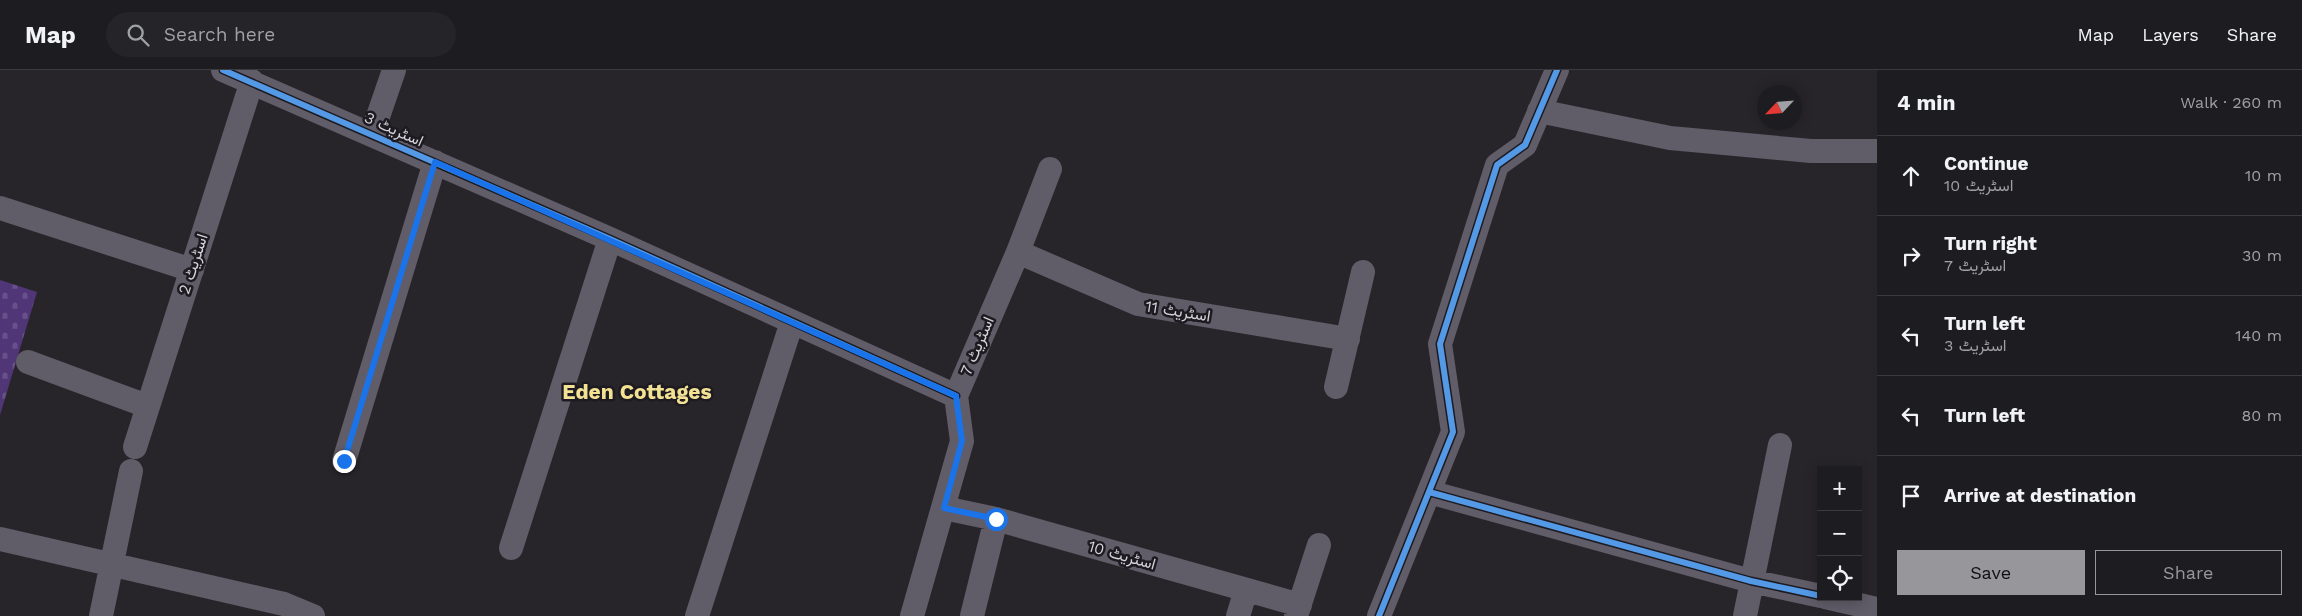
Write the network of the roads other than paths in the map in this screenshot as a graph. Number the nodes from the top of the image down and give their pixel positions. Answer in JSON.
{"nodes":[{"id":1,"x":394,"y":70,"type":"edge"},
{"id":2,"x":1557,"y":70,"type":"edge"},
{"id":3,"x":235,"y":75,"type":"edge"},
{"id":4,"x":1539,"y":111,"type":"junction"},
{"id":5,"x":372,"y":134,"type":"junction"},
{"id":6,"x":1877,"y":151,"type":"edge"},
{"id":7,"x":435,"y":162,"type":"junction"},
{"id":8,"x":1050,"y":169,"type":"dead end"},
{"id":9,"x":0,"y":208,"type":"edge"},
{"id":10,"x":610,"y":239,"type":"junction"},
{"id":11,"x":1018,"y":252,"type":"junction"},
{"id":12,"x":192,"y":270,"type":"junction"},
{"id":13,"x":1363,"y":272,"type":"dead end"},
{"id":14,"x":792,"y":322,"type":"junction"},
{"id":15,"x":1348,"y":339,"type":"junction"},
{"id":16,"x":28,"y":362,"type":"dead end"},
{"id":17,"x":1336,"y":387,"type":"dead end"},
{"id":18,"x":956,"y":396,"type":"junction"},
{"id":19,"x":147,"y":406,"type":"junction"},
{"id":20,"x":1780,"y":445,"type":"dead end"},
{"id":21,"x":135,"y":448,"type":"dead end"},
{"id":22,"x":344,"y":461,"type":"dead end"},
{"id":23,"x":131,"y":470,"type":"dead end"},
{"id":24,"x":1429,"y":492,"type":"junction"},
{"id":25,"x":944,"y":508,"type":"junction"},
{"id":26,"x":996,"y":519,"type":"junction"},
{"id":27,"x":0,"y":539,"type":"edge"},
{"id":28,"x":1319,"y":545,"type":"dead end"},
{"id":29,"x":511,"y":548,"type":"dead end"},
{"id":30,"x":113,"y":566,"type":"junction"},
{"id":31,"x":1752,"y":581,"type":"junction"},
{"id":32,"x":1246,"y":590,"type":"junction"},
{"id":33,"x":1817,"y":595,"type":"edge"},
{"id":34,"x":1842,"y":601,"type":"edge"},
{"id":35,"x":1877,"y":609,"type":"edge"},
{"id":36,"x":1298,"y":610,"type":"edge"},
{"id":37,"x":102,"y":616,"type":"edge"},
{"id":38,"x":313,"y":616,"type":"edge"},
{"id":39,"x":697,"y":616,"type":"edge"},
{"id":40,"x":912,"y":616,"type":"edge"},
{"id":41,"x":972,"y":616,"type":"edge"},
{"id":42,"x":1238,"y":616,"type":"edge"},
{"id":43,"x":1379,"y":616,"type":"edge"},
{"id":44,"x":1745,"y":616,"type":"edge"}],
"edges":[{"from":1,"to":5,"type":"street"},
{"from":2,"to":4,"type":"street"},
{"from":3,"to":5,"type":"street","name":"اسٹریٹ 3"},
{"from":3,"to":12,"type":"street","name":"اسٹریٹ 2"},
{"from":4,"to":6,"type":"street"},
{"from":4,"to":24,"type":"street"},
{"from":5,"to":7,"type":"street","name":"اسٹریٹ 3"},
{"from":7,"to":10,"type":"street","name":"اسٹریٹ 3"},
{"from":7,"to":22,"type":"street"},
{"from":8,"to":11,"type":"street","name":"اسٹریٹ 7"},
{"from":9,"to":12,"type":"street"},
{"from":10,"to":14,"type":"street","name":"اسٹریٹ 3"},
{"from":10,"to":29,"type":"street"},
{"from":11,"to":15,"type":"street","name":"اسٹریٹ 11"},
{"from":11,"to":18,"type":"street","name":"اسٹریٹ 7"},
{"from":12,"to":19,"type":"street","name":"اسٹریٹ 2"},
{"from":13,"to":15,"type":"street"},
{"from":14,"to":18,"type":"street","name":"اسٹریٹ 3"},
{"from":14,"to":39,"type":"street"},
{"from":15,"to":17,"type":"street"},
{"from":16,"to":19,"type":"street"},
{"from":18,"to":25,"type":"street","name":"اسٹریٹ 7"},
{"from":19,"to":21,"type":"street","name":"اسٹریٹ 2"},
{"from":20,"to":31,"type":"street"},
{"from":23,"to":30,"type":"street"},
{"from":24,"to":31,"type":"street"},
{"from":24,"to":43,"type":"street"},
{"from":25,"to":26,"type":"street","name":"اسٹریٹ 10"},
{"from":25,"to":40,"type":"street","name":"اسٹریٹ 7"},
{"from":26,"to":32,"type":"street","name":"اسٹریٹ 10"},
{"from":26,"to":41,"type":"street"},
{"from":27,"to":30,"type":"street"},
{"from":28,"to":36,"type":"street"},
{"from":30,"to":37,"type":"street"},
{"from":30,"to":38,"type":"street"},
{"from":31,"to":33,"type":"street"},
{"from":31,"to":44,"type":"street"},
{"from":32,"to":36,"type":"street","name":"اسٹریٹ 10"},
{"from":32,"to":42,"type":"street"},
{"from":34,"to":35,"type":"street"}]}
